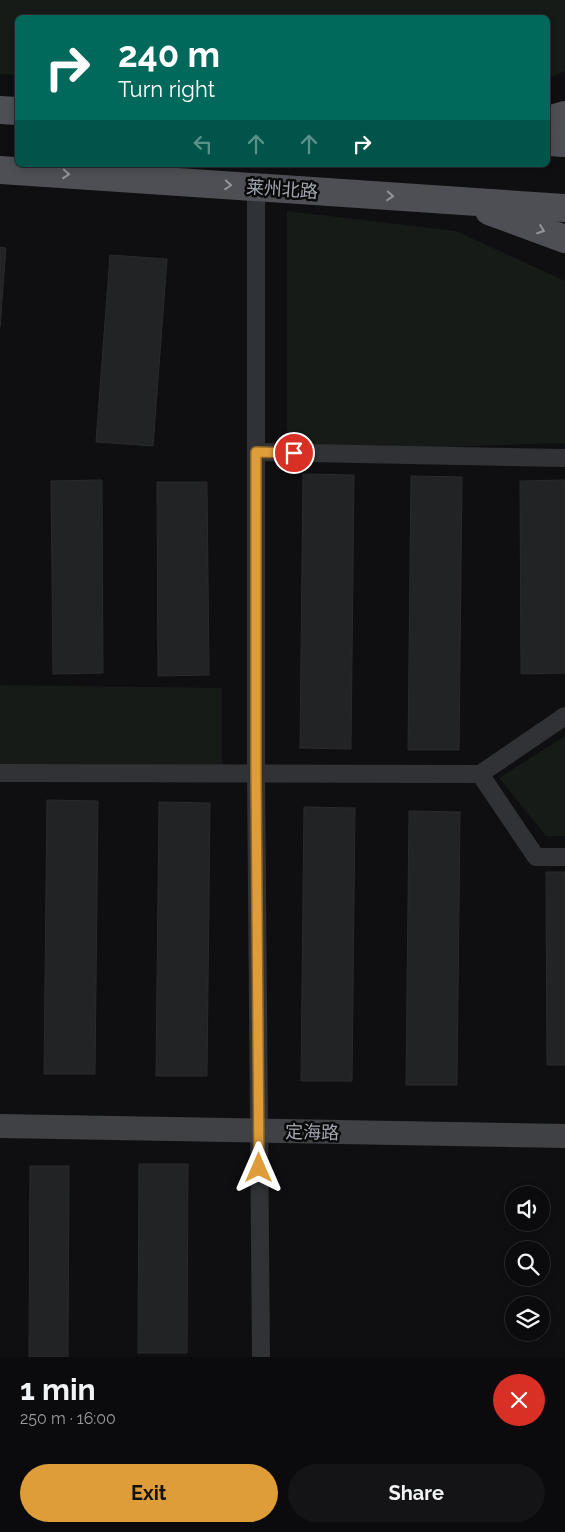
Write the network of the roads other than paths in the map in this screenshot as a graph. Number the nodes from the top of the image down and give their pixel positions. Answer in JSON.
{"nodes":[{"id":1,"x":0,"y":110,"type":"edge"},
{"id":2,"x":15,"y":111,"type":"edge"},
{"id":3,"x":565,"y":115,"type":"edge"},
{"id":4,"x":550,"y":119,"type":"edge"},
{"id":5,"x":550,"y":142,"type":"edge"},
{"id":6,"x":565,"y":143,"type":"edge"},
{"id":7,"x":0,"y":170,"type":"edge"},
{"id":8,"x":256,"y":187,"type":"junction"},
{"id":9,"x":462,"y":201,"type":"junction"},
{"id":10,"x":565,"y":208,"type":"edge"},
{"id":11,"x":565,"y":239,"type":"edge"},
{"id":12,"x":256,"y":452,"type":"junction"},
{"id":13,"x":565,"y":458,"type":"edge"},
{"id":14,"x":565,"y":716,"type":"edge"},
{"id":15,"x":0,"y":773,"type":"edge"},
{"id":16,"x":256,"y":773,"type":"junction"},
{"id":17,"x":480,"y":774,"type":"junction"},
{"id":18,"x":565,"y":856,"type":"edge"},
{"id":19,"x":0,"y":1126,"type":"edge"},
{"id":20,"x":258,"y":1131,"type":"junction"},
{"id":21,"x":565,"y":1136,"type":"edge"},
{"id":22,"x":261,"y":1357,"type":"edge"}],
"edges":[{"from":1,"to":2,"type":"main road"},
{"from":3,"to":4,"type":"main road"},
{"from":5,"to":6,"type":"main road"},
{"from":7,"to":8,"type":"main road","name":"莱州北路","one_way":true},
{"from":8,"to":9,"type":"main road","name":"莱州北路","one_way":true},
{"from":8,"to":12,"type":"street"},
{"from":9,"to":10,"type":"main road","name":"莱州北路"},
{"from":9,"to":11,"type":"main road","one_way":true},
{"from":12,"to":13,"type":"street"},
{"from":12,"to":16,"type":"street"},
{"from":14,"to":17,"type":"street"},
{"from":15,"to":16,"type":"street"},
{"from":16,"to":17,"type":"street"},
{"from":16,"to":20,"type":"street"},
{"from":17,"to":18,"type":"street"},
{"from":19,"to":20,"type":"street","name":"定海路"},
{"from":20,"to":21,"type":"street","name":"定海路"},
{"from":20,"to":22,"type":"street"}]}
